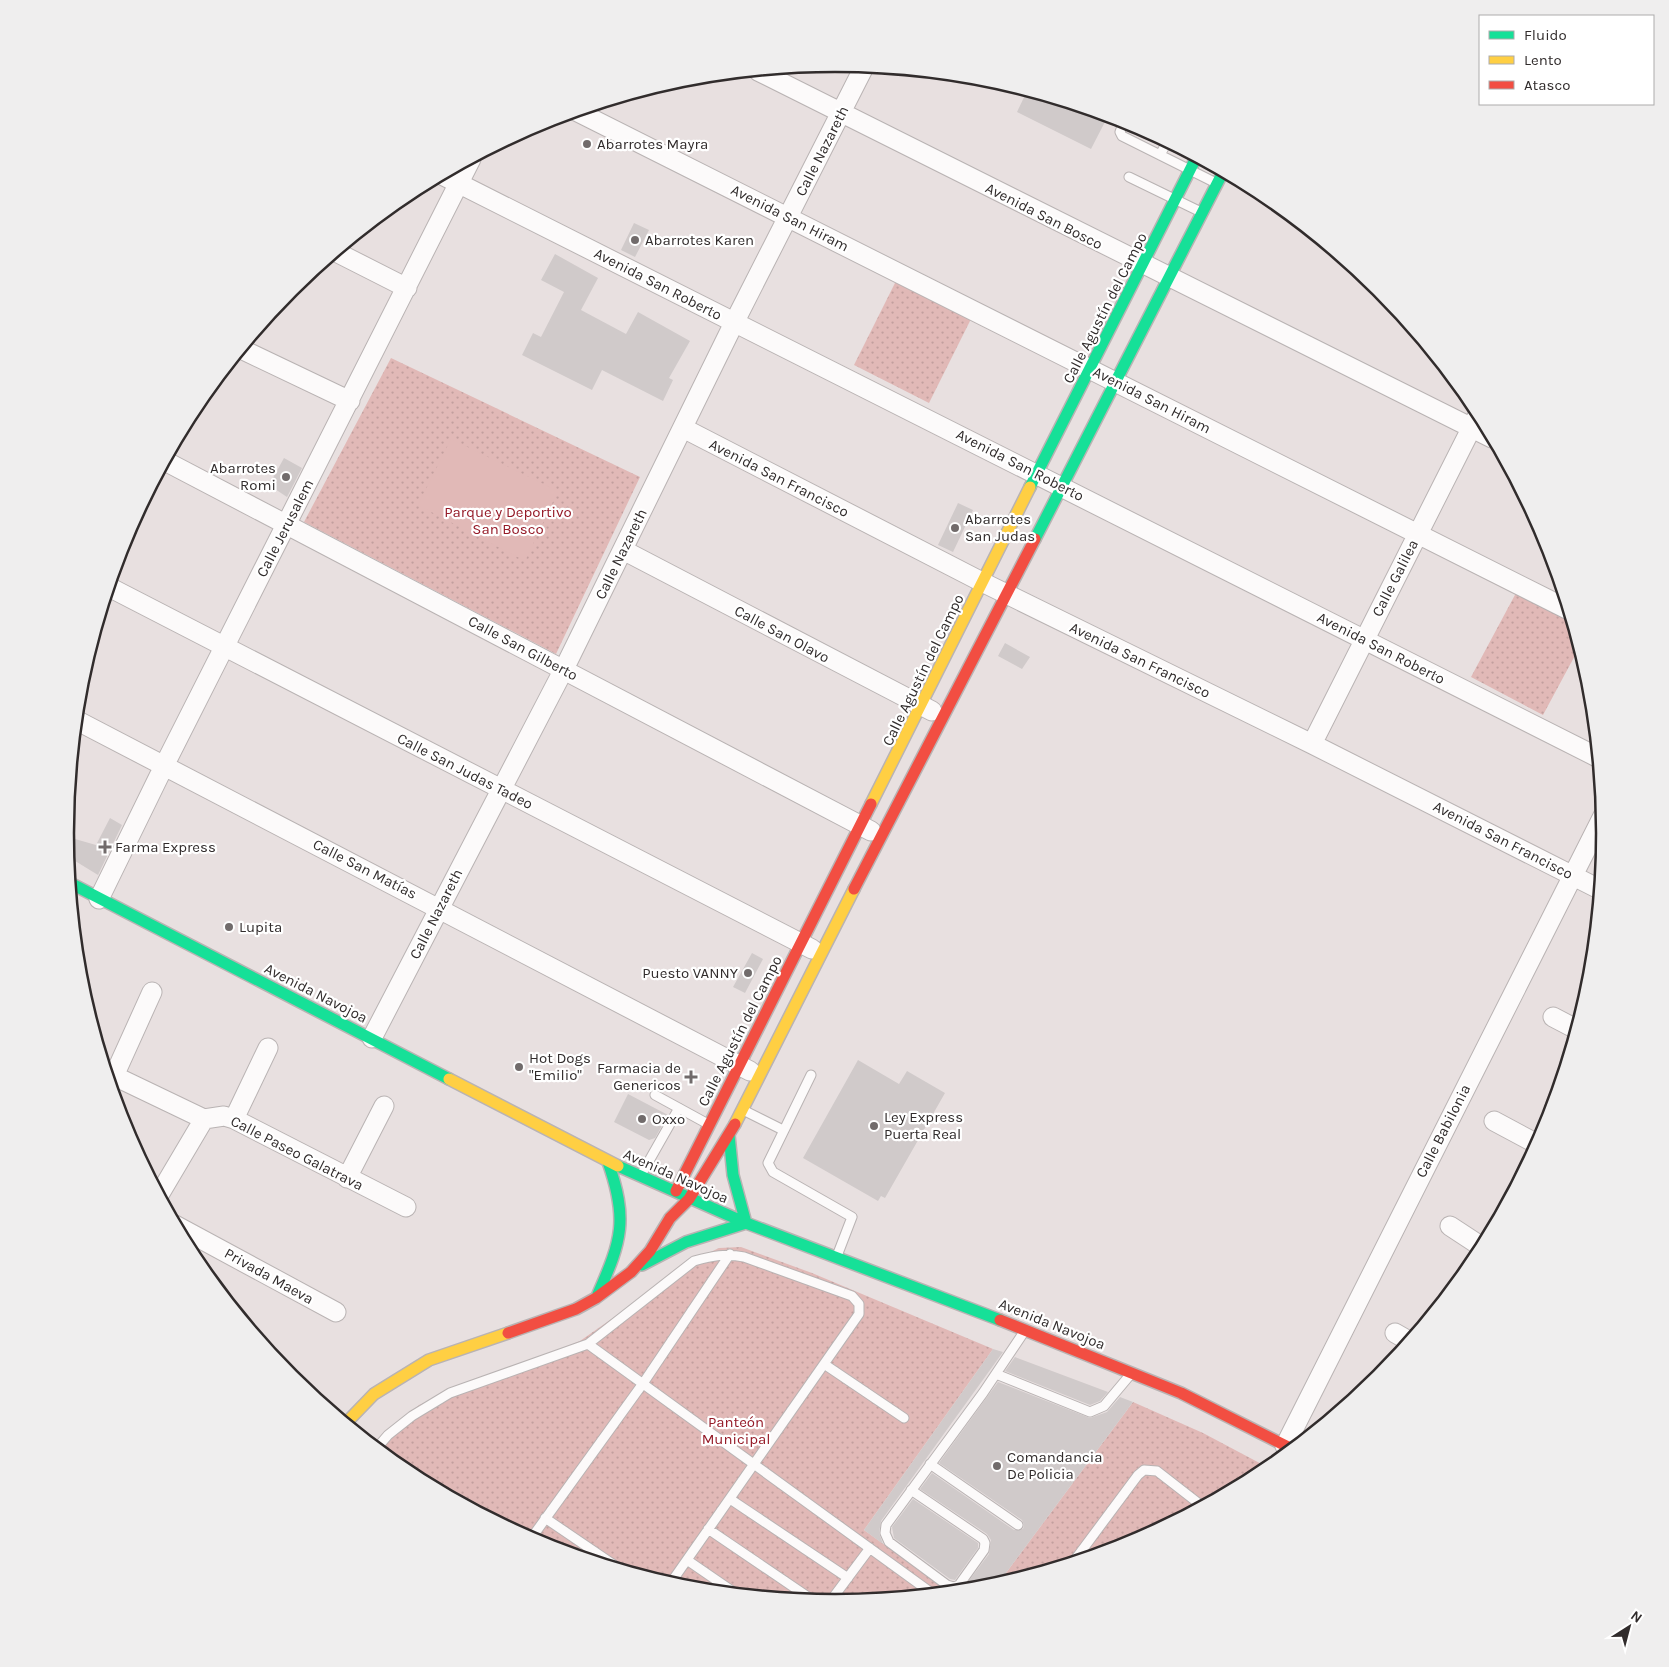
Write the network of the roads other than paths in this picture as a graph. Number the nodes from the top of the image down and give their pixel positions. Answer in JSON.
{"nodes":[{"id":1,"x":861,"y":73,"type":"edge"},
{"id":2,"x":767,"y":76,"type":"edge"},
{"id":3,"x":841,"y":114,"type":"junction"},
{"id":4,"x":584,"y":115,"type":"edge"},
{"id":5,"x":1121,"y":128,"type":"edge"},
{"id":6,"x":1163,"y":147,"type":"edge"},
{"id":7,"x":1160,"y":155,"type":"junction"},
{"id":8,"x":1194,"y":163,"type":"edge"},
{"id":9,"x":467,"y":167,"type":"edge"},
{"id":10,"x":1190,"y":170,"type":"junction"},
{"id":11,"x":1129,"y":176,"type":"dead end"},
{"id":12,"x":449,"y":177,"type":"edge"},
{"id":13,"x":1220,"y":177,"type":"edge"},
{"id":14,"x":459,"y":183,"type":"junction"},
{"id":15,"x":1217,"y":184,"type":"junction"},
{"id":16,"x":1176,"y":199,"type":"junction"},
{"id":17,"x":1202,"y":213,"type":"junction"},
{"id":18,"x":788,"y":217,"type":"junction"},
{"id":19,"x":341,"y":255,"type":"edge"},
{"id":20,"x":1143,"y":265,"type":"junction"},
{"id":21,"x":1170,"y":278,"type":"junction"},
{"id":22,"x":407,"y":288,"type":"junction"},
{"id":23,"x":734,"y":323,"type":"junction"},
{"id":24,"x":246,"y":351,"type":"edge"},
{"id":25,"x":1091,"y":370,"type":"junction"},
{"id":26,"x":1117,"y":382,"type":"junction"},
{"id":27,"x":350,"y":401,"type":"junction"},
{"id":28,"x":1473,"y":420,"type":"edge"},
{"id":29,"x":1474,"y":422,"type":"edge"},
{"id":30,"x":683,"y":428,"type":"junction"},
{"id":31,"x":170,"y":463,"type":"edge"},
{"id":32,"x":1037,"y":474,"type":"junction"},
{"id":33,"x":1062,"y":486,"type":"junction"},
{"id":34,"x":286,"y":525,"type":"junction"},
{"id":35,"x":1418,"y":533,"type":"junction"},
{"id":36,"x":623,"y":550,"type":"junction"},
{"id":37,"x":982,"y":582,"type":"junction"},
{"id":38,"x":114,"y":590,"type":"edge"},
{"id":39,"x":1006,"y":594,"type":"junction"},
{"id":40,"x":1560,"y":606,"type":"edge"},
{"id":41,"x":1363,"y":639,"type":"junction"},
{"id":42,"x":224,"y":648,"type":"junction"},
{"id":43,"x":564,"y":669,"type":"junction"},
{"id":44,"x":922,"y":707,"type":"junction"},
{"id":45,"x":942,"y":715,"type":"junction"},
{"id":46,"x":82,"y":723,"type":"edge"},
{"id":47,"x":1312,"y":744,"type":"junction"},
{"id":48,"x":1591,"y":754,"type":"edge"},
{"id":49,"x":164,"y":766,"type":"junction"},
{"id":50,"x":500,"y":788,"type":"junction"},
{"id":51,"x":862,"y":826,"type":"junction"},
{"id":52,"x":1596,"y":828,"type":"edge"},
{"id":53,"x":881,"y":836,"type":"junction"},
{"id":54,"x":1572,"y":876,"type":"junction"},
{"id":55,"x":75,"y":886,"type":"edge"},
{"id":56,"x":1594,"y":886,"type":"edge"},
{"id":57,"x":100,"y":898,"type":"junction"},
{"id":58,"x":440,"y":908,"type":"junction"},
{"id":59,"x":800,"y":944,"type":"junction"},
{"id":60,"x":822,"y":954,"type":"junction"},
{"id":61,"x":152,"y":992,"type":"dead end"},
{"id":62,"x":1553,"y":1017,"type":"dead end"},
{"id":63,"x":1571,"y":1026,"type":"edge"},
{"id":64,"x":372,"y":1038,"type":"junction"},
{"id":65,"x":268,"y":1048,"type":"dead end"},
{"id":66,"x":740,"y":1066,"type":"junction"},
{"id":67,"x":112,"y":1071,"type":"edge"},
{"id":68,"x":811,"y":1075,"type":"dead end"},
{"id":69,"x":113,"y":1076,"type":"edge"},
{"id":70,"x":760,"y":1076,"type":"junction"},
{"id":71,"x":655,"y":1095,"type":"dead end"},
{"id":72,"x":384,"y":1106,"type":"dead end"},
{"id":73,"x":679,"y":1108,"type":"junction"},
{"id":74,"x":742,"y":1110,"type":"junction"},
{"id":75,"x":234,"y":1119,"type":"junction"},
{"id":76,"x":204,"y":1120,"type":"junction"},
{"id":77,"x":1494,"y":1121,"type":"dead end"},
{"id":78,"x":710,"y":1125,"type":"junction"},
{"id":79,"x":783,"y":1130,"type":"junction"},
{"id":80,"x":729,"y":1135,"type":"junction"},
{"id":81,"x":1531,"y":1141,"type":"edge"},
{"id":82,"x":608,"y":1162,"type":"junction"},
{"id":83,"x":347,"y":1178,"type":"junction"},
{"id":84,"x":640,"y":1178,"type":"junction"},
{"id":85,"x":162,"y":1189,"type":"edge"},
{"id":86,"x":675,"y":1194,"type":"junction"},
{"id":87,"x":689,"y":1200,"type":"junction"},
{"id":88,"x":406,"y":1207,"type":"dead end"},
{"id":89,"x":670,"y":1218,"type":"junction"},
{"id":90,"x":746,"y":1224,"type":"junction"},
{"id":91,"x":1450,"y":1226,"type":"dead end"},
{"id":92,"x":186,"y":1231,"type":"edge"},
{"id":93,"x":1476,"y":1243,"type":"edge"},
{"id":94,"x":730,"y":1254,"type":"junction"},
{"id":95,"x":836,"y":1256,"type":"junction"},
{"id":96,"x":631,"y":1272,"type":"junction"},
{"id":97,"x":596,"y":1298,"type":"junction"},
{"id":98,"x":336,"y":1312,"type":"dead end"},
{"id":99,"x":1026,"y":1329,"type":"junction"},
{"id":100,"x":588,"y":1344,"type":"junction"},
{"id":101,"x":824,"y":1364,"type":"junction"},
{"id":102,"x":1132,"y":1372,"type":"junction"},
{"id":103,"x":996,"y":1374,"type":"junction"},
{"id":104,"x":644,"y":1382,"type":"junction"},
{"id":105,"x":904,"y":1418,"type":"dead end"},
{"id":106,"x":349,"y":1419,"type":"edge"},
{"id":107,"x":1291,"y":1442,"type":"edge"},
{"id":108,"x":380,"y":1443,"type":"edge"},
{"id":109,"x":1285,"y":1446,"type":"edge"},
{"id":110,"x":755,"y":1464,"type":"junction"},
{"id":111,"x":930,"y":1464,"type":"junction"},
{"id":112,"x":911,"y":1490,"type":"junction"},
{"id":113,"x":730,"y":1499,"type":"junction"},
{"id":114,"x":1197,"y":1502,"type":"edge"},
{"id":115,"x":545,"y":1518,"type":"junction"},
{"id":116,"x":1018,"y":1525,"type":"dead end"},
{"id":117,"x":708,"y":1529,"type":"junction"},
{"id":118,"x":535,"y":1533,"type":"edge"},
{"id":119,"x":870,"y":1548,"type":"junction"},
{"id":120,"x":1079,"y":1554,"type":"edge"},
{"id":121,"x":605,"y":1559,"type":"edge"},
{"id":122,"x":687,"y":1560,"type":"junction"},
{"id":123,"x":675,"y":1577,"type":"edge"},
{"id":124,"x":848,"y":1578,"type":"junction"},
{"id":125,"x":959,"y":1584,"type":"edge"},
{"id":126,"x":724,"y":1586,"type":"edge"},
{"id":127,"x":949,"y":1586,"type":"edge"},
{"id":128,"x":926,"y":1589,"type":"edge"},
{"id":129,"x":803,"y":1593,"type":"edge"},
{"id":130,"x":836,"y":1594,"type":"edge"}],
"edges":[{"from":1,"to":3,"type":"street","name":"Calle Nazareth"},
{"from":2,"to":3,"type":"street","name":"Avenida San Bosco"},
{"from":3,"to":18,"type":"street","name":"Calle Nazareth"},
{"from":3,"to":20,"type":"street","name":"Avenida San Bosco"},
{"from":4,"to":18,"type":"street","name":"Avenida San Hiram"},
{"from":5,"to":7,"type":"lane"},
{"from":6,"to":7,"type":"lane"},
{"from":7,"to":10,"type":"lane"},
{"from":8,"to":10,"type":"street","name":"Calle Agustín del Campo"},
{"from":9,"to":14,"type":"street","name":"Calle Jerusalem"},
{"from":10,"to":15,"type":"lane"},
{"from":10,"to":16,"type":"street","name":"Calle Agustín del Campo"},
{"from":11,"to":16,"type":"lane"},
{"from":12,"to":14,"type":"street","name":"Avenida San Roberto"},
{"from":13,"to":15,"type":"street"},
{"from":14,"to":22,"type":"street","name":"Calle Jerusalem"},
{"from":14,"to":23,"type":"street","name":"Avenida San Roberto"},
{"from":15,"to":17,"type":"street"},
{"from":16,"to":17,"type":"lane"},
{"from":16,"to":20,"type":"street","name":"Calle Agustín del Campo"},
{"from":17,"to":21,"type":"street"},
{"from":18,"to":23,"type":"street","name":"Calle Nazareth"},
{"from":18,"to":25,"type":"street","name":"Avenida San Hiram"},
{"from":19,"to":22,"type":"street"},
{"from":20,"to":21,"type":"street","name":"Avenida San Bosco"},
{"from":20,"to":25,"type":"street","name":"Calle Agustín del Campo"},
{"from":21,"to":26,"type":"street"},
{"from":21,"to":28,"type":"street","name":"Avenida San Bosco"},
{"from":22,"to":27,"type":"street","name":"Calle Jerusalem"},
{"from":23,"to":30,"type":"street","name":"Calle Nazareth"},
{"from":23,"to":32,"type":"street","name":"Avenida San Roberto"},
{"from":24,"to":27,"type":"street"},
{"from":25,"to":26,"type":"street","name":"Avenida San Hiram"},
{"from":25,"to":32,"type":"street","name":"Calle Agustín del Campo"},
{"from":26,"to":33,"type":"street"},
{"from":26,"to":35,"type":"street","name":"Avenida San Hiram"},
{"from":27,"to":34,"type":"street","name":"Calle Jerusalem"},
{"from":29,"to":35,"type":"street","name":"Calle Galilea"},
{"from":30,"to":36,"type":"street","name":"Calle Nazareth"},
{"from":30,"to":37,"type":"street","name":"Avenida San Francisco"},
{"from":31,"to":34,"type":"street","name":"Calle San Gilberto"},
{"from":32,"to":33,"type":"street","name":"Avenida San Roberto"},
{"from":32,"to":37,"type":"street","name":"Calle Agustín del Campo"},
{"from":33,"to":39,"type":"street"},
{"from":33,"to":41,"type":"street","name":"Avenida San Roberto"},
{"from":34,"to":42,"type":"street","name":"Calle Jerusalem"},
{"from":34,"to":43,"type":"street","name":"Calle San Gilberto"},
{"from":35,"to":40,"type":"street","name":"Avenida San Hiram"},
{"from":35,"to":41,"type":"street","name":"Calle Galilea"},
{"from":36,"to":43,"type":"street","name":"Calle Nazareth"},
{"from":36,"to":44,"type":"street","name":"Calle San Olavo"},
{"from":37,"to":39,"type":"street","name":"Avenida San Francisco"},
{"from":37,"to":44,"type":"street","name":"Calle Agustín del Campo"},
{"from":38,"to":42,"type":"street","name":"Calle San Judas Tadeo"},
{"from":39,"to":45,"type":"street"},
{"from":39,"to":47,"type":"street","name":"Avenida San Francisco"},
{"from":41,"to":47,"type":"street","name":"Calle Galilea"},
{"from":41,"to":48,"type":"street","name":"Avenida San Roberto"},
{"from":42,"to":49,"type":"street","name":"Calle Jerusalem"},
{"from":42,"to":50,"type":"street","name":"Calle San Judas Tadeo"},
{"from":43,"to":50,"type":"street","name":"Calle Nazareth"},
{"from":43,"to":51,"type":"street","name":"Calle San Gilberto"},
{"from":44,"to":45,"type":"street","name":"Calle San Olavo"},
{"from":44,"to":51,"type":"street","name":"Calle Agustín del Campo"},
{"from":45,"to":53,"type":"street"},
{"from":46,"to":49,"type":"street","name":"Calle San Matías"},
{"from":47,"to":54,"type":"street","name":"Avenida San Francisco"},
{"from":49,"to":57,"type":"street","name":"Calle Jerusalem"},
{"from":49,"to":58,"type":"street","name":"Calle San Matías"},
{"from":50,"to":58,"type":"street","name":"Calle Nazareth"},
{"from":50,"to":59,"type":"street","name":"Calle San Judas Tadeo"},
{"from":51,"to":53,"type":"street","name":"Calle San Gilberto"},
{"from":51,"to":59,"type":"street","name":"Calle Agustín del Campo"},
{"from":52,"to":54,"type":"street","name":"Calle Babilonia"},
{"from":53,"to":60,"type":"street"},
{"from":54,"to":56,"type":"street","name":"Avenida San Francisco"},
{"from":54,"to":107,"type":"street","name":"Calle Babilonia"},
{"from":55,"to":57,"type":"street","name":"Avenida Navojoa"},
{"from":57,"to":64,"type":"street","name":"Avenida Navojoa"},
{"from":58,"to":64,"type":"street","name":"Calle Nazareth"},
{"from":58,"to":66,"type":"street","name":"Calle San Matías"},
{"from":59,"to":60,"type":"street","name":"Calle San Judas Tadeo"},
{"from":59,"to":66,"type":"street","name":"Calle Agustín del Campo"},
{"from":60,"to":70,"type":"street"},
{"from":61,"to":67,"type":"street"},
{"from":62,"to":63,"type":"street"},
{"from":64,"to":82,"type":"street","name":"Avenida Navojoa"},
{"from":65,"to":75,"type":"street"},
{"from":66,"to":70,"type":"street","name":"Calle San Matías"},
{"from":66,"to":78,"type":"street","name":"Calle Agustín del Campo"},
{"from":68,"to":79,"type":"lane"},
{"from":69,"to":76,"type":"street"},
{"from":70,"to":74,"type":"street"},
{"from":71,"to":73,"type":"lane"},
{"from":72,"to":83,"type":"street"},
{"from":73,"to":78,"type":"lane"},
{"from":73,"to":84,"type":"lane"},
{"from":74,"to":79,"type":"lane"},
{"from":74,"to":80,"type":"street"},
{"from":75,"to":76,"type":"street","name":"Calle Paseo Galatrava"},
{"from":75,"to":83,"type":"street","name":"Calle Paseo Galatrava"},
{"from":76,"to":85,"type":"street"},
{"from":77,"to":81,"type":"street"},
{"from":78,"to":86,"type":"street","name":"Calle Agustín del Campo"},
{"from":79,"to":95,"type":"lane"},
{"from":80,"to":87,"type":"street"},
{"from":80,"to":90,"type":"street"},
{"from":82,"to":84,"type":"street","name":"Avenida Navojoa"},
{"from":82,"to":97,"type":"street"},
{"from":83,"to":88,"type":"street","name":"Calle Paseo Galatrava"},
{"from":84,"to":86,"type":"street","name":"Avenida Navojoa"},
{"from":86,"to":87,"type":"street","name":"Avenida Navojoa"},
{"from":86,"to":89,"type":"street","name":"Calle Agustín del Campo"},
{"from":87,"to":89,"type":"street"},
{"from":87,"to":90,"type":"street","name":"Avenida Navojoa"},
{"from":89,"to":96,"type":"street"},
{"from":90,"to":95,"type":"street","name":"Avenida Navojoa"},
{"from":90,"to":96,"type":"street"},
{"from":91,"to":93,"type":"street"},
{"from":92,"to":98,"type":"street","name":"Privada Maeva"},
{"from":94,"to":100,"type":"lane"},
{"from":94,"to":101,"type":"lane"},
{"from":94,"to":104,"type":"lane"},
{"from":95,"to":99,"type":"street","name":"Avenida Navojoa"},
{"from":96,"to":97,"type":"street"},
{"from":97,"to":106,"type":"street"},
{"from":99,"to":102,"type":"street","name":"Avenida Navojoa"},
{"from":99,"to":103,"type":"lane"},
{"from":100,"to":104,"type":"lane"},
{"from":100,"to":108,"type":"lane"},
{"from":101,"to":105,"type":"lane"},
{"from":101,"to":110,"type":"lane"},
{"from":102,"to":103,"type":"lane"},
{"from":102,"to":109,"type":"street","name":"Avenida Navojoa"},
{"from":103,"to":111,"type":"lane"},
{"from":104,"to":110,"type":"lane"},
{"from":104,"to":115,"type":"lane"},
{"from":110,"to":113,"type":"lane"},
{"from":110,"to":119,"type":"lane"},
{"from":111,"to":112,"type":"lane"},
{"from":111,"to":116,"type":"lane"},
{"from":112,"to":125,"type":"lane"},
{"from":112,"to":127,"type":"lane"},
{"from":113,"to":117,"type":"lane"},
{"from":113,"to":124,"type":"lane"},
{"from":114,"to":120,"type":"lane"},
{"from":115,"to":118,"type":"lane"},
{"from":115,"to":121,"type":"lane"},
{"from":117,"to":122,"type":"lane"},
{"from":117,"to":129,"type":"lane"},
{"from":119,"to":124,"type":"lane"},
{"from":119,"to":128,"type":"lane"},
{"from":122,"to":123,"type":"lane"},
{"from":122,"to":126,"type":"lane"},
{"from":124,"to":130,"type":"lane"}]}
